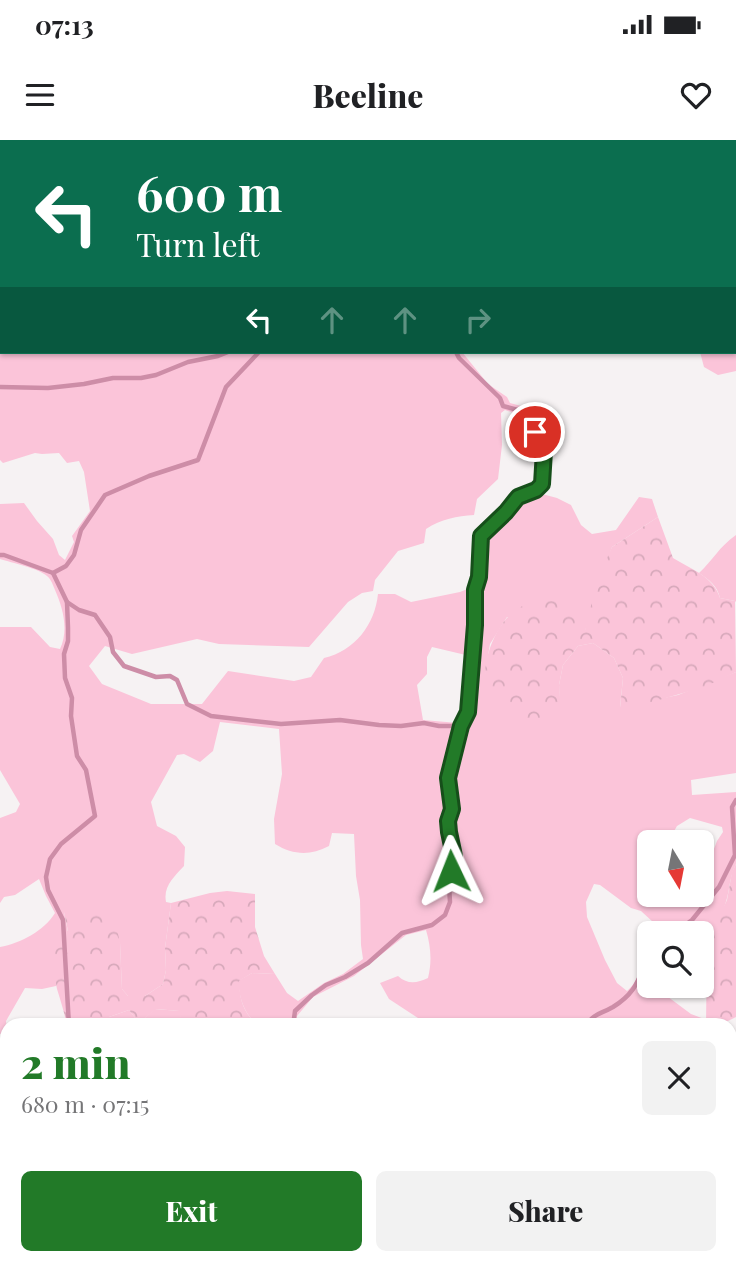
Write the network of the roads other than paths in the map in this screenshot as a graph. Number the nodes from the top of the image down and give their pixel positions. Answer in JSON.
{"nodes":[{"id":1,"x":223,"y":354,"type":"edge"},
{"id":2,"x":256,"y":354,"type":"edge"},
{"id":3,"x":457,"y":354,"type":"edge"},
{"id":4,"x":0,"y":387,"type":"edge"},
{"id":5,"x":0,"y":555,"type":"edge"},
{"id":6,"x":53,"y":573,"type":"junction"},
{"id":7,"x":67,"y":602,"type":"junction"},
{"id":8,"x":461,"y":726,"type":"junction"},
{"id":9,"x":736,"y":800,"type":"edge"},
{"id":10,"x":691,"y":921,"type":"edge"},
{"id":11,"x":637,"y":986,"type":"edge"},
{"id":12,"x":69,"y":1018,"type":"edge"},
{"id":13,"x":294,"y":1018,"type":"edge"},
{"id":14,"x":591,"y":1018,"type":"edge"}],
"edges":[{"from":1,"to":4,"type":"street"},
{"from":2,"to":6,"type":"street"},
{"from":3,"to":8,"type":"street"},
{"from":5,"to":6,"type":"street"},
{"from":6,"to":7,"type":"street"},
{"from":7,"to":8,"type":"street"},
{"from":7,"to":12,"type":"street"},
{"from":8,"to":13,"type":"street"},
{"from":9,"to":10,"type":"street"},
{"from":11,"to":14,"type":"street"}]}
